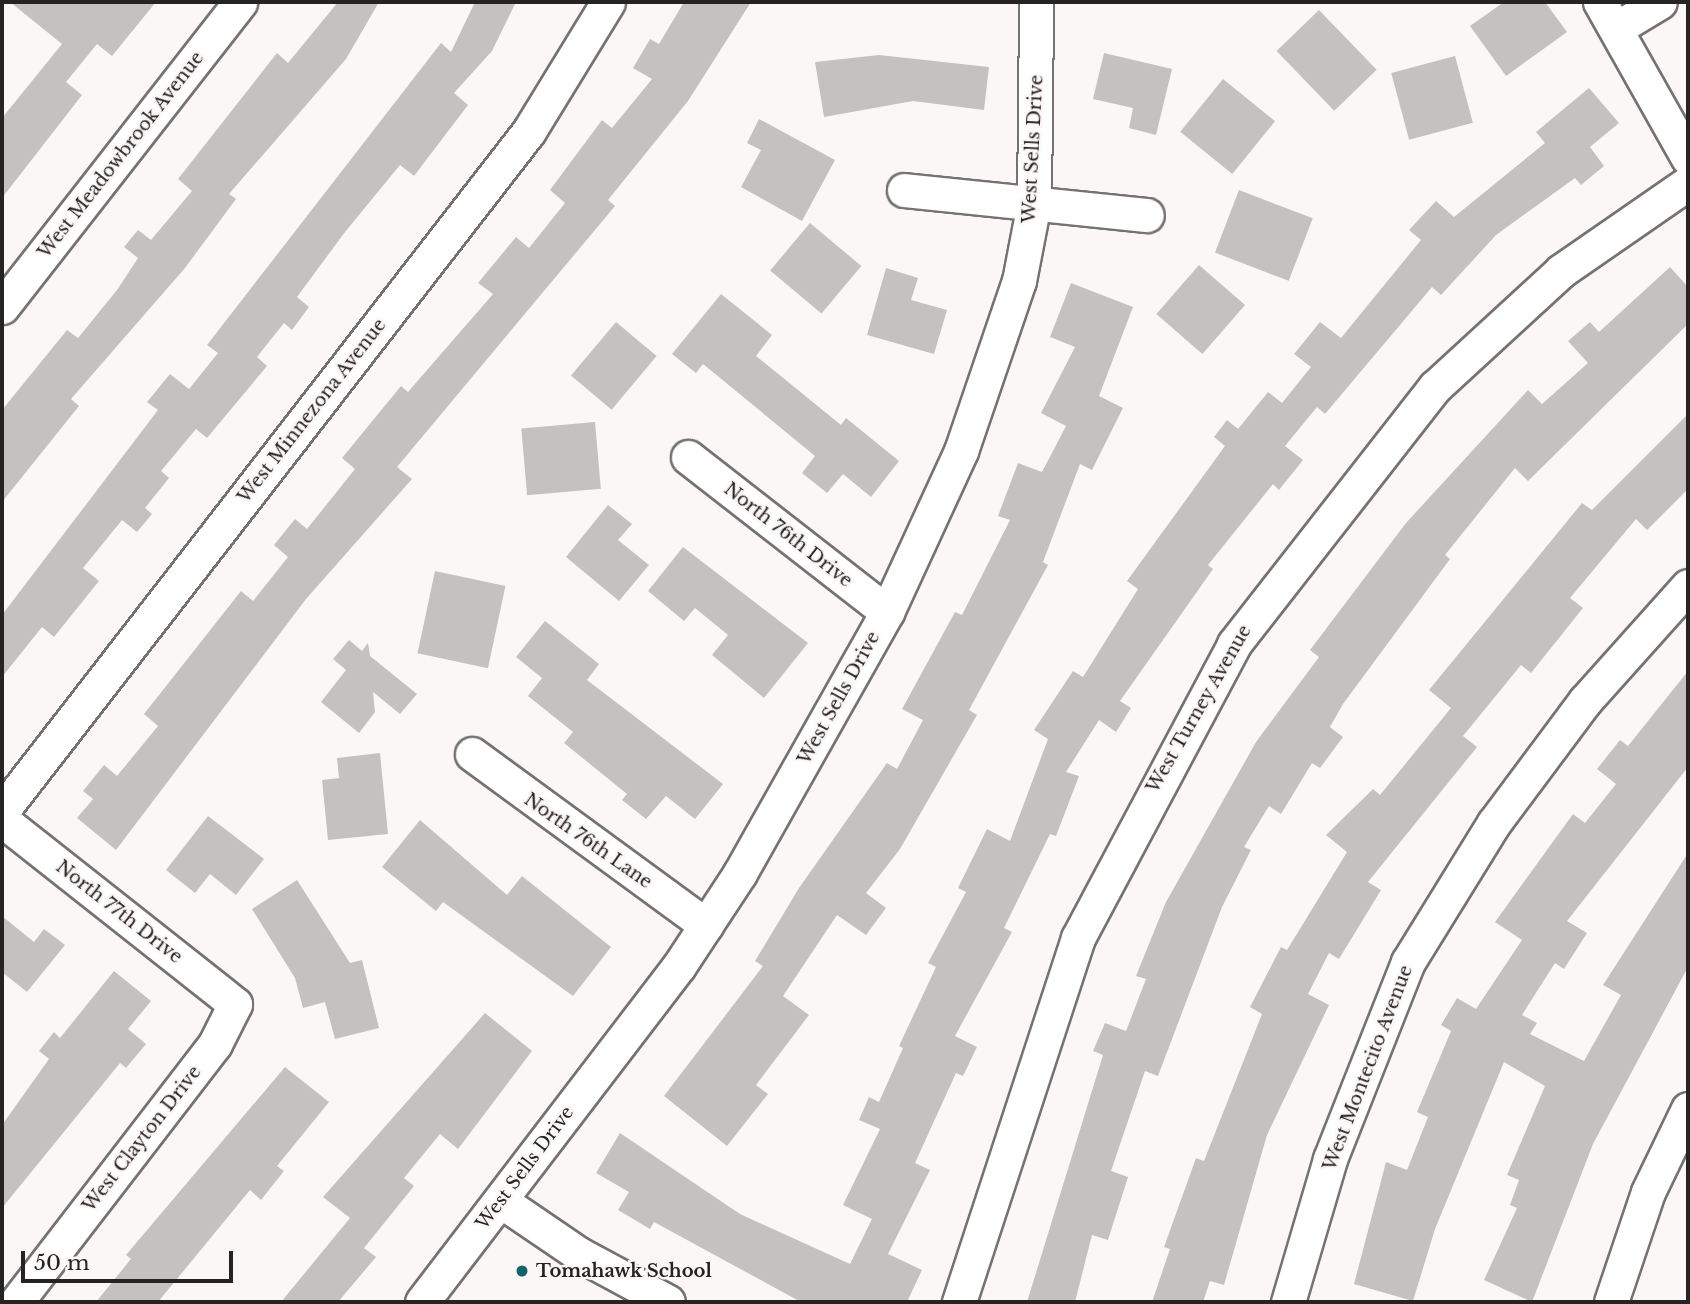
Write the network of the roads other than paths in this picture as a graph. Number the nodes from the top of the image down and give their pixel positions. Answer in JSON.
{"nodes":[{"id":1,"x":240,"y":2,"type":"edge"},
{"id":2,"x":608,"y":2,"type":"edge"},
{"id":3,"x":1037,"y":2,"type":"edge"},
{"id":4,"x":1660,"y":2,"type":"edge"},
{"id":5,"x":1608,"y":15,"type":"edge"},
{"id":6,"x":1688,"y":158,"type":"edge"},
{"id":7,"x":1688,"y":183,"type":"edge"},
{"id":8,"x":904,"y":190,"type":"dead end"},
{"id":9,"x":1034,"y":204,"type":"junction"},
{"id":10,"x":1147,"y":215,"type":"dead end"},
{"id":11,"x":2,"y":307,"type":"edge"},
{"id":12,"x":688,"y":457,"type":"dead end"},
{"id":13,"x":1688,"y":586,"type":"edge"},
{"id":14,"x":887,"y":612,"type":"junction"},
{"id":15,"x":472,"y":754,"type":"dead end"},
{"id":16,"x":2,"y":811,"type":"edge"},
{"id":17,"x":2,"y":820,"type":"edge"},
{"id":18,"x":706,"y":925,"type":"junction"},
{"id":19,"x":236,"y":1004,"type":"joint"},
{"id":20,"x":1688,"y":1109,"type":"edge"},
{"id":21,"x":501,"y":1201,"type":"junction"},
{"id":22,"x":16,"y":1302,"type":"edge"},
{"id":23,"x":422,"y":1302,"type":"edge"},
{"id":24,"x":668,"y":1302,"type":"edge"},
{"id":25,"x":959,"y":1302,"type":"edge"},
{"id":26,"x":1288,"y":1302,"type":"edge"},
{"id":27,"x":1611,"y":1302,"type":"edge"}],
"edges":[{"from":1,"to":11,"type":"street","name":"West Meadowbrook Avenue"},
{"from":2,"to":16,"type":"street","name":"West Minnezona Avenue"},
{"from":3,"to":9,"type":"street","name":"West Sells Drive"},
{"from":4,"to":5,"type":"street"},
{"from":5,"to":6,"type":"street"},
{"from":7,"to":25,"type":"street","name":"West Turney Avenue"},
{"from":8,"to":9,"type":"street"},
{"from":9,"to":10,"type":"street"},
{"from":9,"to":14,"type":"street","name":"West Sells Drive"},
{"from":12,"to":14,"type":"street","name":"North 76th Drive"},
{"from":13,"to":26,"type":"street","name":"West Montecito Avenue"},
{"from":14,"to":18,"type":"street","name":"West Sells Drive"},
{"from":15,"to":18,"type":"street","name":"North 76th Lane"},
{"from":17,"to":19,"type":"street","name":"North 77th Drive"},
{"from":18,"to":21,"type":"street","name":"West Sells Drive"},
{"from":19,"to":22,"type":"street","name":"West Clayton Drive"},
{"from":20,"to":27,"type":"street"},
{"from":21,"to":23,"type":"street","name":"West Sells Drive"},
{"from":21,"to":24,"type":"street"}]}
